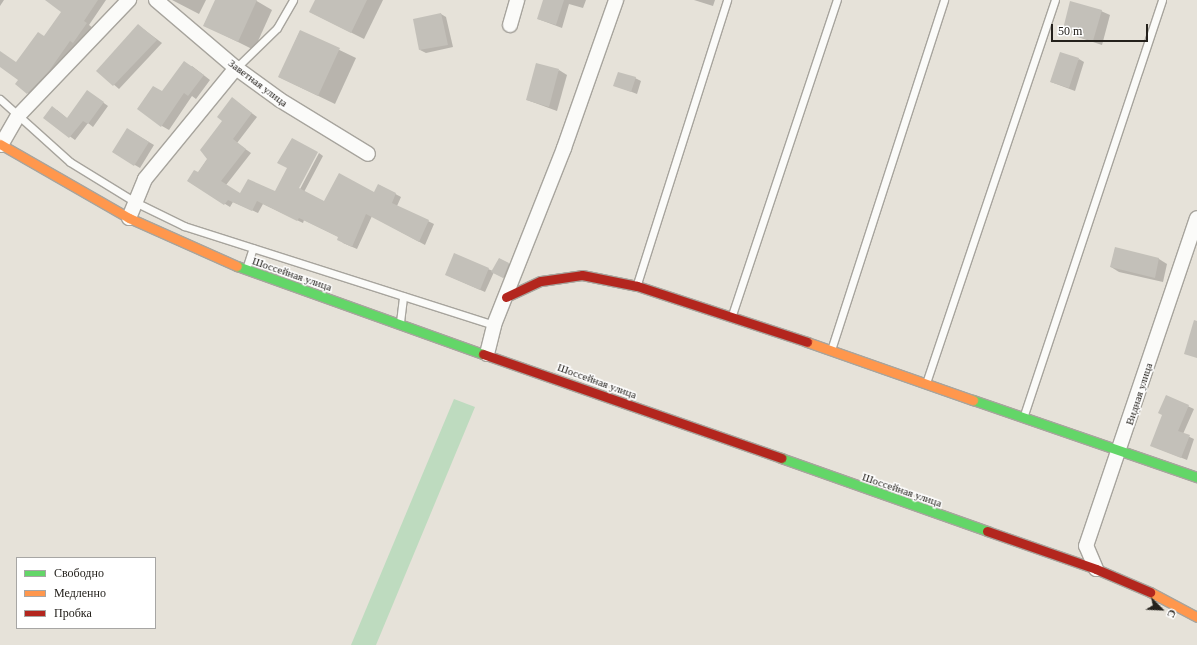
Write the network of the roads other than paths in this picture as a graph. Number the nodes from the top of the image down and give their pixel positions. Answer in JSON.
{"nodes":[{"id":1,"x":129,"y":0,"type":"edge"},
{"id":2,"x":156,"y":0,"type":"edge"},
{"id":3,"x":293,"y":0,"type":"edge"},
{"id":4,"x":517,"y":0,"type":"edge"},
{"id":5,"x":616,"y":0,"type":"edge"},
{"id":6,"x":727,"y":0,"type":"edge"},
{"id":7,"x":836,"y":0,"type":"edge"},
{"id":8,"x":944,"y":0,"type":"edge"},
{"id":9,"x":1055,"y":0,"type":"edge"},
{"id":10,"x":1162,"y":0,"type":"edge"},
{"id":11,"x":510,"y":25,"type":"dead end"},
{"id":12,"x":236,"y":68,"type":"junction"},
{"id":13,"x":0,"y":99,"type":"edge"},
{"id":14,"x":18,"y":116,"type":"junction"},
{"id":15,"x":0,"y":145,"type":"edge"},
{"id":16,"x":368,"y":154,"type":"dead end"},
{"id":17,"x":135,"y":202,"type":"junction"},
{"id":18,"x":129,"y":218,"type":"junction"},
{"id":19,"x":1197,"y":218,"type":"edge"},
{"id":20,"x":253,"y":248,"type":"junction"},
{"id":21,"x":245,"y":270,"type":"junction"},
{"id":22,"x":637,"y":286,"type":"junction"},
{"id":23,"x":403,"y":296,"type":"junction"},
{"id":24,"x":506,"y":297,"type":"junction"},
{"id":25,"x":732,"y":316,"type":"junction"},
{"id":26,"x":400,"y":324,"type":"junction"},
{"id":27,"x":494,"y":325,"type":"junction"},
{"id":28,"x":831,"y":350,"type":"junction"},
{"id":29,"x":487,"y":354,"type":"junction"},
{"id":30,"x":926,"y":383,"type":"junction"},
{"id":31,"x":1023,"y":417,"type":"junction"},
{"id":32,"x":1120,"y":450,"type":"junction"},
{"id":33,"x":1197,"y":477,"type":"edge"},
{"id":34,"x":1096,"y":569,"type":"junction"},
{"id":35,"x":1197,"y":617,"type":"edge"}],
"edges":[{"from":1,"to":14,"type":"street"},
{"from":2,"to":12,"type":"street","name":"Заветная улица"},
{"from":3,"to":12,"type":"lane"},
{"from":4,"to":11,"type":"street"},
{"from":5,"to":24,"type":"street"},
{"from":6,"to":22,"type":"lane"},
{"from":7,"to":25,"type":"lane"},
{"from":8,"to":28,"type":"lane"},
{"from":9,"to":30,"type":"lane"},
{"from":10,"to":31,"type":"lane"},
{"from":12,"to":16,"type":"street","name":"Заветная улица"},
{"from":12,"to":17,"type":"street"},
{"from":13,"to":14,"type":"lane"},
{"from":14,"to":15,"type":"street"},
{"from":14,"to":17,"type":"lane"},
{"from":15,"to":18,"type":"street","name":"Шоссейная улица"},
{"from":17,"to":18,"type":"street"},
{"from":17,"to":20,"type":"lane"},
{"from":18,"to":21,"type":"street","name":"Шоссейная улица"},
{"from":19,"to":32,"type":"street","name":"Видная улица"},
{"from":20,"to":21,"type":"lane"},
{"from":20,"to":23,"type":"lane"},
{"from":21,"to":26,"type":"street","name":"Шоссейная улица"},
{"from":22,"to":24,"type":"street"},
{"from":22,"to":25,"type":"street"},
{"from":23,"to":26,"type":"lane"},
{"from":23,"to":27,"type":"lane"},
{"from":24,"to":27,"type":"street"},
{"from":25,"to":28,"type":"street"},
{"from":26,"to":29,"type":"street","name":"Шоссейная улица"},
{"from":27,"to":29,"type":"street"},
{"from":28,"to":30,"type":"street"},
{"from":29,"to":34,"type":"street","name":"Шоссейная улица"},
{"from":30,"to":31,"type":"street"},
{"from":31,"to":32,"type":"street"},
{"from":32,"to":33,"type":"street"},
{"from":32,"to":34,"type":"street","name":"Видная улица"},
{"from":34,"to":35,"type":"street","name":"Шоссейная улица"}]}
